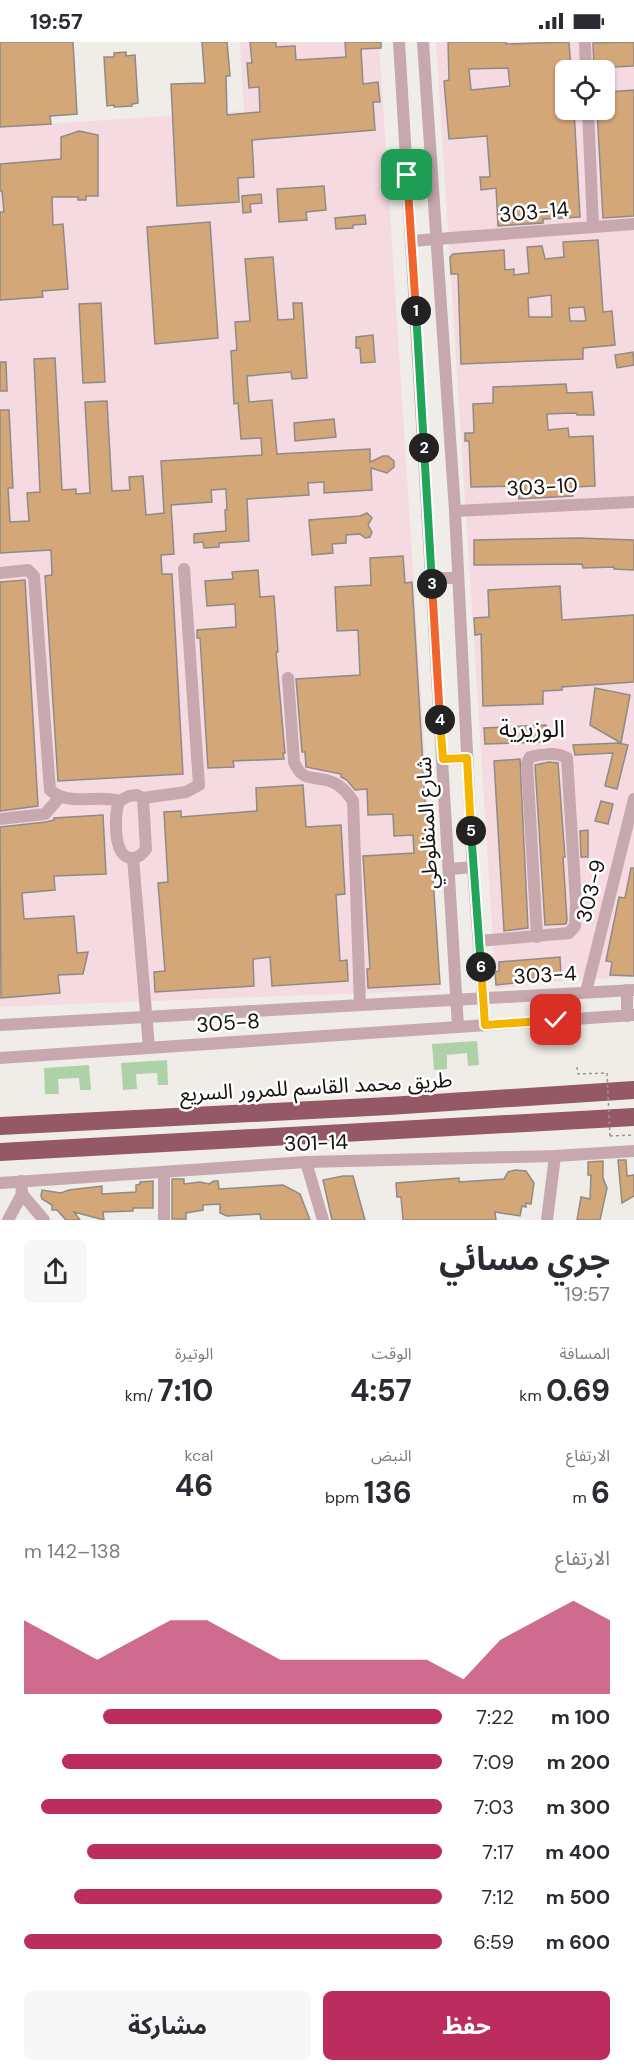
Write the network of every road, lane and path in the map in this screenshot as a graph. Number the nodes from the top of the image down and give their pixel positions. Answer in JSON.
{"nodes":[{"id":1,"x":399,"y":42,"type":"edge"},
{"id":2,"x":423,"y":42,"type":"edge"},
{"id":3,"x":585,"y":42,"type":"edge"},
{"id":4,"x":586,"y":60,"type":"edge"},
{"id":5,"x":588,"y":120,"type":"edge"},
{"id":6,"x":634,"y":224,"type":"edge"},
{"id":7,"x":593,"y":226,"type":"junction"},
{"id":8,"x":436,"y":239,"type":"junction"},
{"id":9,"x":411,"y":242,"type":"junction"},
{"id":10,"x":633,"y":502,"type":"edge"},
{"id":11,"x":455,"y":511,"type":"junction"},
{"id":12,"x":184,"y":569,"type":"dead end"},
{"id":13,"x":0,"y":573,"type":"edge"},
{"id":14,"x":432,"y":578,"type":"junction"},
{"id":15,"x":458,"y":578,"type":"junction"},
{"id":16,"x":288,"y":678,"type":"dead end"},
{"id":17,"x":467,"y":758,"type":"junction"},
{"id":18,"x":443,"y":759,"type":"junction"},
{"id":19,"x":58,"y":798,"type":"junction"},
{"id":20,"x":143,"y":798,"type":"junction"},
{"id":21,"x":634,"y":799,"type":"edge"},
{"id":22,"x":119,"y":801,"type":"junction"},
{"id":23,"x":0,"y":819,"type":"edge"},
{"id":24,"x":133,"y":858,"type":"junction"},
{"id":25,"x":473,"y":867,"type":"junction"},
{"id":26,"x":450,"y":869,"type":"junction"},
{"id":27,"x":537,"y":938,"type":"junction"},
{"id":28,"x":479,"y":941,"type":"junction"},
{"id":29,"x":631,"y":990,"type":"edge"},
{"id":30,"x":586,"y":992,"type":"junction"},
{"id":31,"x":484,"y":998,"type":"junction"},
{"id":32,"x":458,"y":1000,"type":"junction"},
{"id":33,"x":360,"y":1005,"type":"junction"},
{"id":34,"x":631,"y":1015,"type":"edge"},
{"id":35,"x":147,"y":1017,"type":"junction"},
{"id":36,"x":0,"y":1025,"type":"edge"},
{"id":37,"x":485,"y":1025,"type":"junction"},
{"id":38,"x":458,"y":1027,"type":"junction"},
{"id":39,"x":149,"y":1048,"type":"junction"},
{"id":40,"x":0,"y":1058,"type":"edge"},
{"id":41,"x":577,"y":1067,"type":"dead end"},
{"id":42,"x":634,"y":1090,"type":"edge"},
{"id":43,"x":634,"y":1117,"type":"edge"},
{"id":44,"x":0,"y":1126,"type":"edge"},
{"id":45,"x":634,"y":1135,"type":"edge"},
{"id":46,"x":634,"y":1151,"type":"edge"},
{"id":47,"x":0,"y":1152,"type":"edge"},
{"id":48,"x":555,"y":1156,"type":"junction"},
{"id":49,"x":306,"y":1162,"type":"junction"},
{"id":50,"x":164,"y":1172,"type":"junction"},
{"id":51,"x":0,"y":1183,"type":"edge"},
{"id":52,"x":21,"y":1187,"type":"junction"},
{"id":53,"x":8,"y":1220,"type":"edge"},
{"id":54,"x":44,"y":1220,"type":"edge"},
{"id":55,"x":164,"y":1220,"type":"edge"},
{"id":56,"x":323,"y":1220,"type":"edge"},
{"id":57,"x":547,"y":1220,"type":"edge"}],
"edges":[{"from":1,"to":9,"type":"street","name":"شارع المنفلوطي"},
{"from":2,"to":8,"type":"street","name":"شارع المنفلوطي"},
{"from":3,"to":4,"type":"street"},
{"from":5,"to":7,"type":"street"},
{"from":6,"to":7,"type":"street","name":"303-14"},
{"from":7,"to":8,"type":"street","name":"303-14"},
{"from":8,"to":9,"type":"street","name":"303-14"},
{"from":8,"to":11,"type":"street","name":"شارع المنفلوطي"},
{"from":9,"to":14,"type":"street","name":"شارع المنفلوطي"},
{"from":10,"to":11,"type":"street","name":"303-10"},
{"from":11,"to":15,"type":"street","name":"شارع المنفلوطي"},
{"from":12,"to":20,"type":"street"},
{"from":13,"to":19,"type":"street"},
{"from":14,"to":15,"type":"street"},
{"from":14,"to":18,"type":"street","name":"شارع المنفلوطي"},
{"from":15,"to":17,"type":"street","name":"شارع المنفلوطي"},
{"from":16,"to":33,"type":"street"},
{"from":17,"to":18,"type":"street"},
{"from":17,"to":25,"type":"street","name":"شارع المنفلوطي"},
{"from":18,"to":26,"type":"street","name":"شارع المنفلوطي"},
{"from":19,"to":22,"type":"street"},
{"from":19,"to":23,"type":"street"},
{"from":20,"to":22,"type":"street"},
{"from":20,"to":24,"type":"street"},
{"from":21,"to":30,"type":"street","name":"303-9"},
{"from":22,"to":24,"type":"street"},
{"from":24,"to":35,"type":"street"},
{"from":25,"to":26,"type":"street"},
{"from":25,"to":28,"type":"street","name":"شارع المنفلوطي"},
{"from":26,"to":32,"type":"street","name":"شارع المنفلوطي"},
{"from":27,"to":27,"type":"street"},
{"from":27,"to":28,"type":"street"},
{"from":28,"to":31,"type":"street","name":"شارع المنفلوطي"},
{"from":29,"to":30,"type":"street","name":"303-4"},
{"from":29,"to":34,"type":"street"},
{"from":30,"to":31,"type":"street","name":"303-4"},
{"from":31,"to":32,"type":"street","name":"303-4"},
{"from":31,"to":37,"type":"street","name":"شارع المنفلوطي"},
{"from":32,"to":33,"type":"street","name":"305-8"},
{"from":32,"to":38,"type":"street","name":"شارع المنفلوطي"},
{"from":33,"to":35,"type":"street","name":"305-8"},
{"from":34,"to":37,"type":"street"},
{"from":35,"to":36,"type":"street","name":"305-8"},
{"from":35,"to":39,"type":"street"},
{"from":37,"to":38,"type":"street"},
{"from":38,"to":39,"type":"street","name":"305-8"},
{"from":39,"to":40,"type":"street","name":"305-8"},
{"from":41,"to":45,"type":"path","bridge":true},
{"from":42,"to":44,"type":"highway","name":"طريق محمد القاسم للمرور السريع"},
{"from":43,"to":47,"type":"highway"},
{"from":46,"to":48,"type":"street","name":"301-14"},
{"from":48,"to":49,"type":"street","name":"301-14"},
{"from":48,"to":57,"type":"street"},
{"from":49,"to":50,"type":"street","name":"301-14"},
{"from":49,"to":56,"type":"street"},
{"from":50,"to":52,"type":"street","name":"301-14"},
{"from":50,"to":55,"type":"street"},
{"from":51,"to":52,"type":"street","name":"301-14"},
{"from":52,"to":53,"type":"street"},
{"from":52,"to":54,"type":"street"}]}
